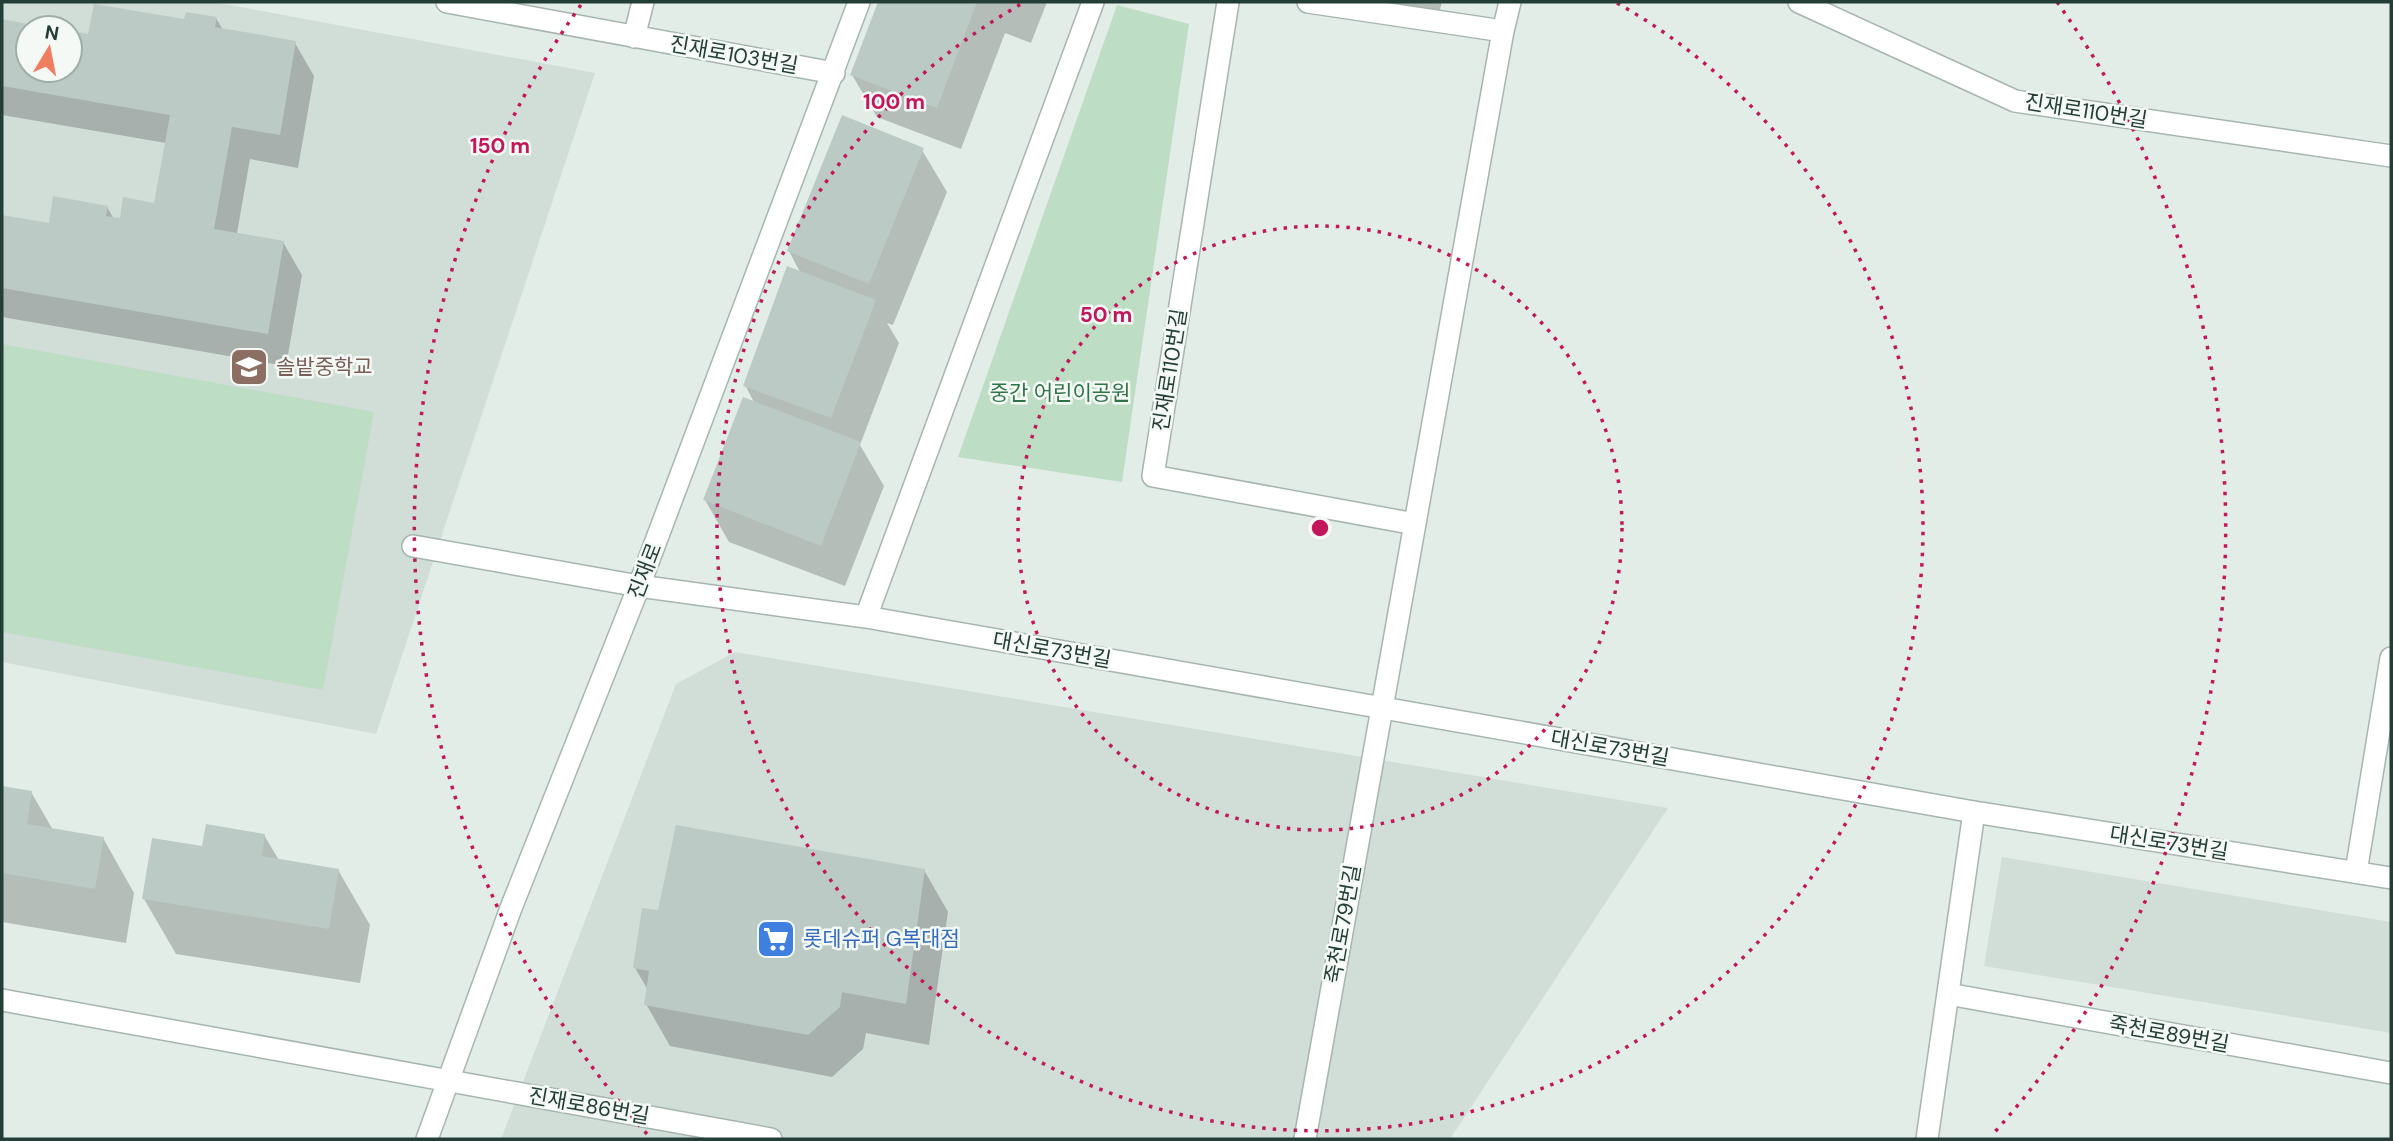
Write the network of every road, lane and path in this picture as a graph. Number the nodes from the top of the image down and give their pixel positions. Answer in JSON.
{"nodes":[{"id":1,"x":447,"y":2,"type":"edge"},
{"id":2,"x":643,"y":2,"type":"edge"},
{"id":3,"x":859,"y":2,"type":"edge"},
{"id":4,"x":1093,"y":2,"type":"edge"},
{"id":5,"x":1228,"y":2,"type":"edge"},
{"id":6,"x":1308,"y":2,"type":"edge"},
{"id":7,"x":1510,"y":2,"type":"edge"},
{"id":8,"x":1799,"y":2,"type":"edge"},
{"id":9,"x":1503,"y":31,"type":"junction"},
{"id":10,"x":634,"y":37,"type":"junction"},
{"id":11,"x":834,"y":73,"type":"junction"},
{"id":12,"x":2391,"y":156,"type":"edge"},
{"id":13,"x":1415,"y":524,"type":"junction"},
{"id":14,"x":412,"y":546,"type":"dead end"},
{"id":15,"x":639,"y":586,"type":"junction"},
{"id":16,"x":866,"y":617,"type":"junction"},
{"id":17,"x":2391,"y":658,"type":"edge"},
{"id":18,"x":1381,"y":708,"type":"junction"},
{"id":19,"x":1974,"y":812,"type":"junction"},
{"id":20,"x":2356,"y":872,"type":"junction"},
{"id":21,"x":2391,"y":878,"type":"edge"},
{"id":22,"x":1948,"y":994,"type":"junction"},
{"id":23,"x":2,"y":1000,"type":"edge"},
{"id":24,"x":2391,"y":1073,"type":"edge"},
{"id":25,"x":449,"y":1080,"type":"junction"},
{"id":26,"x":427,"y":1139,"type":"edge"},
{"id":27,"x":771,"y":1139,"type":"edge"},
{"id":28,"x":1305,"y":1139,"type":"edge"},
{"id":29,"x":1927,"y":1139,"type":"edge"}],
"edges":[{"from":1,"to":10,"type":"street","name":"진재로103번길"},
{"from":2,"to":10,"type":"street"},
{"from":3,"to":11,"type":"street","name":"진재로"},
{"from":4,"to":16,"type":"street"},
{"from":5,"to":13,"type":"street","name":"진재로110번길"},
{"from":6,"to":9,"type":"street"},
{"from":7,"to":9,"type":"street"},
{"from":8,"to":12,"type":"street","name":"진재로110번길"},
{"from":9,"to":13,"type":"street"},
{"from":10,"to":11,"type":"street","name":"진재로103번길"},
{"from":11,"to":15,"type":"street","name":"진재로"},
{"from":13,"to":18,"type":"street"},
{"from":14,"to":15,"type":"street","name":"대신로73번길"},
{"from":15,"to":16,"type":"street","name":"대신로73번길"},
{"from":15,"to":25,"type":"street","name":"진재로"},
{"from":16,"to":18,"type":"street","name":"대신로73번길"},
{"from":17,"to":20,"type":"street"},
{"from":18,"to":19,"type":"street","name":"대신로73번길"},
{"from":18,"to":28,"type":"street","name":"죽천로79번길"},
{"from":19,"to":20,"type":"street","name":"대신로73번길"},
{"from":19,"to":22,"type":"street"},
{"from":20,"to":21,"type":"street","name":"대신로73번길"},
{"from":22,"to":24,"type":"street","name":"죽천로89번길"},
{"from":22,"to":29,"type":"street"},
{"from":23,"to":25,"type":"street","name":"진재로86번길"},
{"from":25,"to":26,"type":"street","name":"진재로"},
{"from":25,"to":27,"type":"street","name":"진재로86번길"}]}
